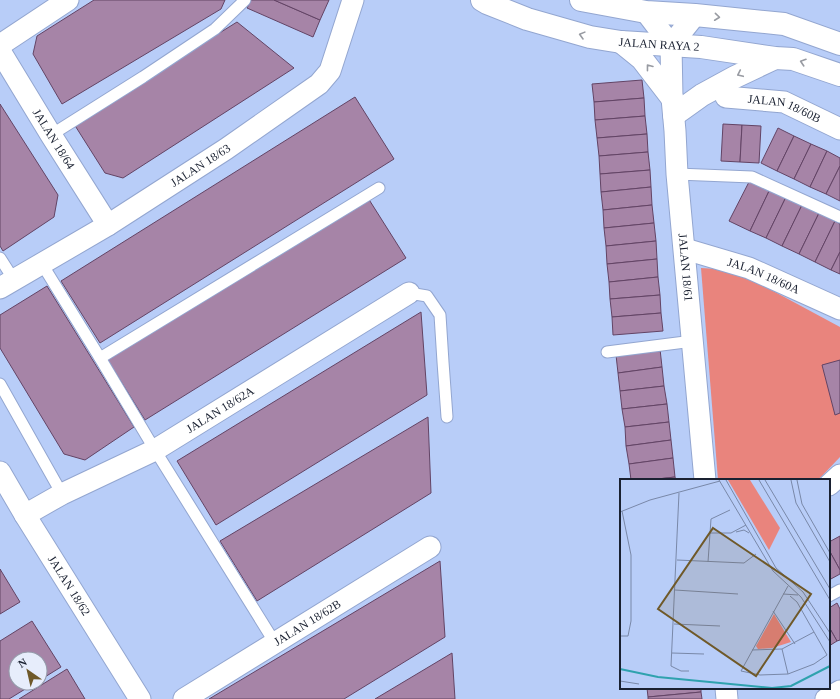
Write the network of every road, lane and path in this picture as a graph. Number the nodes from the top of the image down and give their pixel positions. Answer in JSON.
{"nodes":[{"id":1,"x":68,"y":0,"type":"edge"},
{"id":2,"x":245,"y":0,"type":"edge"},
{"id":3,"x":353,"y":0,"type":"edge"},
{"id":4,"x":482,"y":0,"type":"edge"},
{"id":5,"x":581,"y":0,"type":"edge"},
{"id":6,"x":646,"y":12,"type":"junction"},
{"id":7,"x":694,"y":15,"type":"junction"},
{"id":8,"x":620,"y":42,"type":"junction"},
{"id":9,"x":840,"y":44,"type":"edge"},
{"id":10,"x":0,"y":45,"type":"edge"},
{"id":11,"x":671,"y":50,"type":"junction"},
{"id":12,"x":0,"y":51,"type":"edge"},
{"id":13,"x":775,"y":58,"type":"junction"},
{"id":14,"x":840,"y":75,"type":"edge"},
{"id":15,"x":726,"y":97,"type":"dead end"},
{"id":16,"x":673,"y":106,"type":"junction"},
{"id":17,"x":840,"y":129,"type":"edge"},
{"id":18,"x":51,"y":135,"type":"junction"},
{"id":19,"x":677,"y":174,"type":"junction"},
{"id":20,"x":379,"y":188,"type":"dead end"},
{"id":21,"x":840,"y":216,"type":"edge"},
{"id":22,"x":108,"y":225,"type":"junction"},
{"id":23,"x":684,"y":249,"type":"junction"},
{"id":24,"x":0,"y":258,"type":"edge"},
{"id":25,"x":42,"y":264,"type":"junction"},
{"id":26,"x":7,"y":284,"type":"edge"},
{"id":27,"x":409,"y":293,"type":"joint"},
{"id":28,"x":840,"y":310,"type":"edge"},
{"id":29,"x":693,"y":341,"type":"junction"},
{"id":30,"x":607,"y":352,"type":"dead end"},
{"id":31,"x":100,"y":358,"type":"junction"},
{"id":32,"x":0,"y":384,"type":"edge"},
{"id":33,"x":447,"y":416,"type":"dead end"},
{"id":34,"x":155,"y":450,"type":"junction"},
{"id":35,"x":0,"y":472,"type":"edge"},
{"id":36,"x":840,"y":475,"type":"edge"},
{"id":37,"x":705,"y":479,"type":"edge"},
{"id":38,"x":830,"y":484,"type":"edge"},
{"id":39,"x":62,"y":494,"type":"junction"},
{"id":40,"x":26,"y":515,"type":"junction"},
{"id":41,"x":430,"y":547,"type":"dead end"},
{"id":42,"x":840,"y":590,"type":"edge"},
{"id":43,"x":830,"y":595,"type":"edge"},
{"id":44,"x":275,"y":643,"type":"junction"},
{"id":45,"x":726,"y":689,"type":"edge"},
{"id":46,"x":840,"y":691,"type":"edge"},
{"id":47,"x":140,"y":699,"type":"edge"},
{"id":48,"x":184,"y":699,"type":"edge"},
{"id":49,"x":727,"y":699,"type":"edge"},
{"id":50,"x":826,"y":699,"type":"edge"}],
"edges":[{"from":1,"to":10,"type":"street"},
{"from":2,"to":18,"type":"lane"},
{"from":3,"to":22,"type":"street","name":"JALAN 18/63"},
{"from":8,"to":4,"type":"main road","name":"JALAN RAYA 2","one_way":true},
{"from":5,"to":6,"type":"main road"},
{"from":6,"to":7,"type":"main road"},
{"from":6,"to":11,"type":"street"},
{"from":7,"to":9,"type":"main road","one_way":true},
{"from":7,"to":11,"type":"street"},
{"from":8,"to":11,"type":"main road","name":"JALAN RAYA 2"},
{"from":16,"to":8,"type":"main road","one_way":true},
{"from":11,"to":13,"type":"main road","name":"JALAN RAYA 2"},
{"from":11,"to":16,"type":"street","name":"JALAN 18/61"},
{"from":12,"to":18,"type":"street","name":"JALAN 18/64"},
{"from":14,"to":13,"type":"main road","name":"JALAN RAYA 2","one_way":true},
{"from":13,"to":16,"type":"main road","one_way":true},
{"from":15,"to":17,"type":"street","name":"JALAN 18/60B"},
{"from":16,"to":19,"type":"street","name":"JALAN 18/61"},
{"from":18,"to":22,"type":"street","name":"JALAN 18/64"},
{"from":19,"to":21,"type":"lane"},
{"from":19,"to":23,"type":"street","name":"JALAN 18/61"},
{"from":20,"to":31,"type":"lane"},
{"from":22,"to":25,"type":"street","name":"JALAN 18/63"},
{"from":23,"to":28,"type":"street","name":"JALAN 18/60A"},
{"from":23,"to":29,"type":"street","name":"JALAN 18/61"},
{"from":24,"to":26,"type":"lane"},
{"from":25,"to":26,"type":"street","name":"JALAN 18/63"},
{"from":25,"to":31,"type":"lane"},
{"from":27,"to":33,"type":"lane"},
{"from":27,"to":34,"type":"street","name":"JALAN 18/62A"},
{"from":29,"to":30,"type":"lane"},
{"from":29,"to":37,"type":"street","name":"JALAN 18/61"},
{"from":31,"to":34,"type":"lane"},
{"from":32,"to":39,"type":"lane"},
{"from":34,"to":39,"type":"street","name":"JALAN 18/62A"},
{"from":34,"to":44,"type":"lane"},
{"from":35,"to":40,"type":"street","name":"JALAN 18/62"},
{"from":36,"to":38,"type":"street"},
{"from":39,"to":40,"type":"street","name":"JALAN 18/62A"},
{"from":40,"to":47,"type":"street","name":"JALAN 18/62"},
{"from":41,"to":44,"type":"street","name":"JALAN 18/62B"},
{"from":42,"to":43,"type":"lane"},
{"from":44,"to":48,"type":"street","name":"JALAN 18/62B"},
{"from":45,"to":49,"type":"street"},
{"from":46,"to":50,"type":"street"}]}
